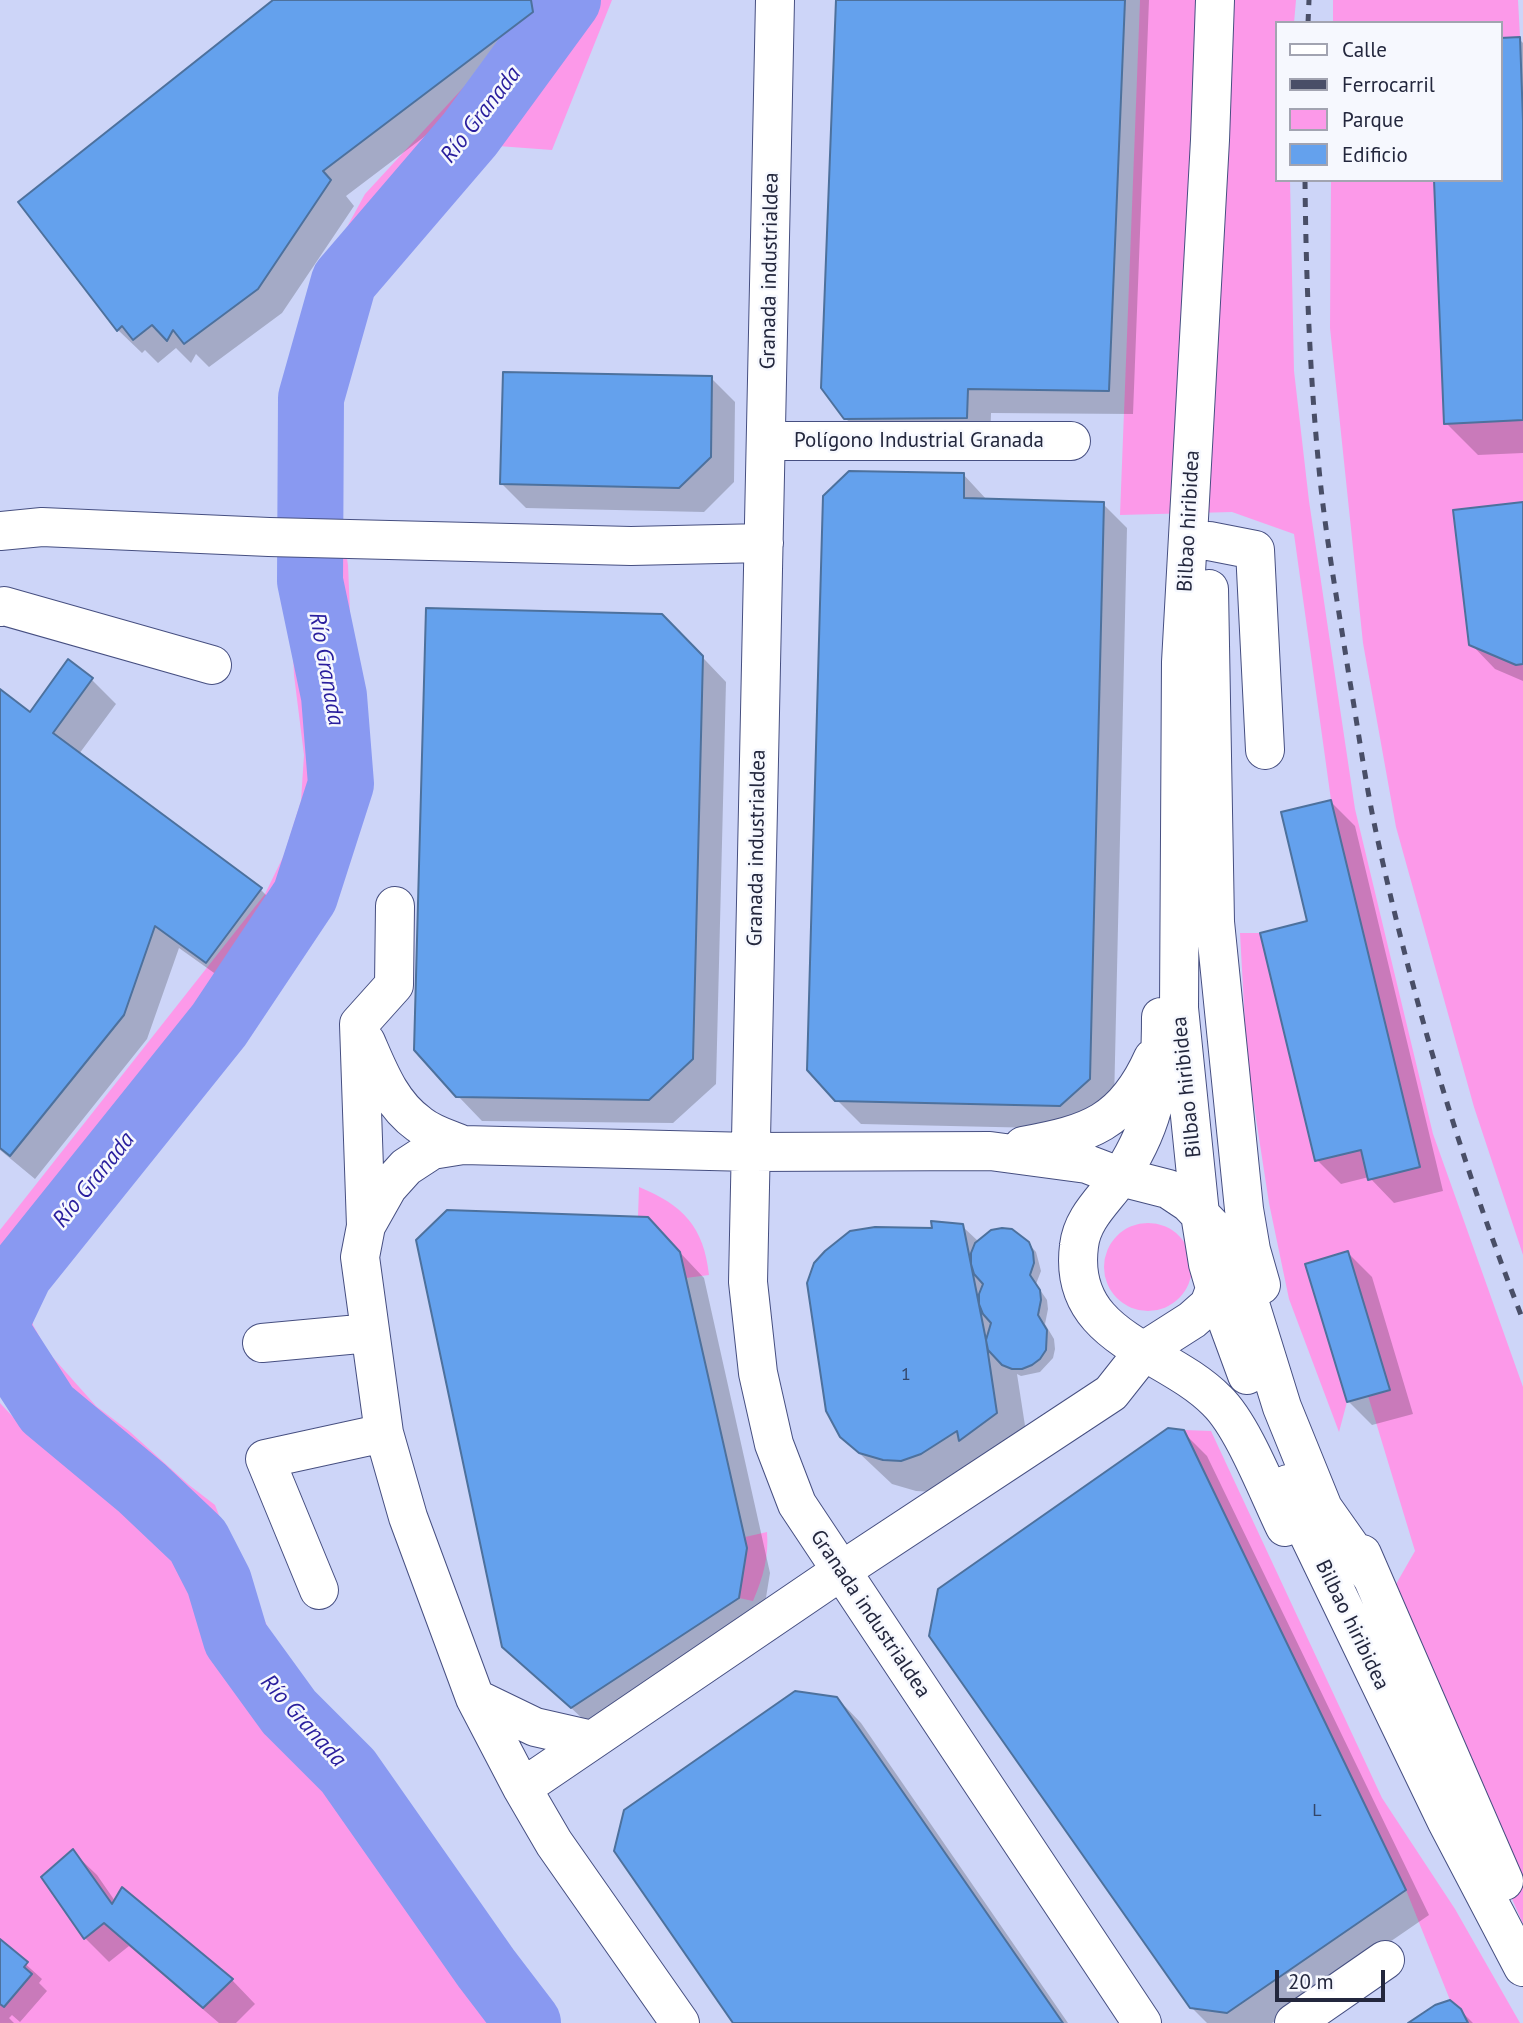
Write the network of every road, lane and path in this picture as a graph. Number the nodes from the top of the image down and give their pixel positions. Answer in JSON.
{"nodes":[{"id":1,"x":775,"y":0,"type":"edge"},
{"id":2,"x":1215,"y":0,"type":"edge"},
{"id":3,"x":1210,"y":140,"type":"junction"},
{"id":4,"x":767,"y":441,"type":"junction"},
{"id":5,"x":1070,"y":441,"type":"dead end"},
{"id":6,"x":0,"y":531,"type":"edge"},
{"id":7,"x":1209,"y":541,"type":"junction"},
{"id":8,"x":764,"y":543,"type":"junction"},
{"id":9,"x":0,"y":607,"type":"edge"},
{"id":10,"x":1181,"y":662,"type":"junction"},
{"id":11,"x":212,"y":665,"type":"dead end"},
{"id":12,"x":1265,"y":750,"type":"dead end"},
{"id":13,"x":395,"y":906,"type":"dead end"},
{"id":14,"x":1215,"y":922,"type":"junction"},
{"id":15,"x":359,"y":1024,"type":"junction"},
{"id":16,"x":1161,"y":1042,"type":"junction"},
{"id":17,"x":463,"y":1146,"type":"junction"},
{"id":18,"x":751,"y":1152,"type":"junction"},
{"id":19,"x":990,"y":1152,"type":"junction"},
{"id":20,"x":1121,"y":1177,"type":"junction"},
{"id":21,"x":1200,"y":1214,"type":"junction"},
{"id":22,"x":366,"y":1226,"type":"junction"},
{"id":23,"x":1224,"y":1247,"type":"junction"},
{"id":24,"x":1215,"y":1288,"type":"junction"},
{"id":25,"x":370,"y":1333,"type":"junction"},
{"id":26,"x":262,"y":1343,"type":"dead end"},
{"id":27,"x":1145,"y":1350,"type":"junction"},
{"id":28,"x":1218,"y":1401,"type":"junction"},
{"id":29,"x":1096,"y":1403,"type":"junction"},
{"id":30,"x":384,"y":1433,"type":"junction"},
{"id":31,"x":841,"y":1571,"type":"junction"},
{"id":32,"x":1371,"y":1576,"type":"junction"},
{"id":33,"x":319,"y":1590,"type":"dead end"},
{"id":34,"x":475,"y":1698,"type":"junction"},
{"id":35,"x":593,"y":1740,"type":"junction"},
{"id":36,"x":522,"y":1788,"type":"junction"},
{"id":37,"x":1447,"y":1822,"type":"junction"},
{"id":38,"x":1523,"y":1924,"type":"edge"},
{"id":39,"x":1385,"y":1960,"type":"dead end"},
{"id":40,"x":1523,"y":1967,"type":"edge"},
{"id":41,"x":1137,"y":2019,"type":"edge"},
{"id":42,"x":680,"y":2023,"type":"edge"},
{"id":43,"x":1294,"y":2023,"type":"edge"}],
"edges":[{"from":1,"to":4,"type":"street","name":"Granada industrialdea"},
{"from":2,"to":3,"type":"street","name":"Bilbao hiribidea"},
{"from":3,"to":7,"type":"street","name":"Bilbao hiribidea"},
{"from":3,"to":10,"type":"street","name":"Bilbao hiribidea"},
{"from":4,"to":5,"type":"street","name":"Polígono Industrial Granada"},
{"from":4,"to":8,"type":"street","name":"Granada industrialdea"},
{"from":6,"to":8,"type":"street"},
{"from":7,"to":12,"type":"street"},
{"from":7,"to":14,"type":"street","name":"Bilbao hiribidea"},
{"from":8,"to":18,"type":"street","name":"Granada industrialdea"},
{"from":9,"to":11,"type":"street"},
{"from":10,"to":16,"type":"street"},
{"from":10,"to":21,"type":"street","name":"Bilbao hiribidea"},
{"from":13,"to":15,"type":"street"},
{"from":14,"to":23,"type":"street"},
{"from":14,"to":32,"type":"street","name":"Bilbao hiribidea"},
{"from":15,"to":17,"type":"street"},
{"from":15,"to":22,"type":"street"},
{"from":16,"to":19,"type":"street"},
{"from":16,"to":20,"type":"street"},
{"from":17,"to":18,"type":"street"},
{"from":17,"to":22,"type":"street"},
{"from":18,"to":19,"type":"street"},
{"from":18,"to":31,"type":"street","name":"Granada industrialdea"},
{"from":19,"to":20,"type":"street"},
{"from":20,"to":21,"type":"street"},
{"from":20,"to":27,"type":"street"},
{"from":21,"to":23,"type":"street"},
{"from":21,"to":24,"type":"street","name":"Bilbao hiribidea"},
{"from":22,"to":25,"type":"street"},
{"from":23,"to":24,"type":"street"},
{"from":23,"to":32,"type":"street"},
{"from":24,"to":27,"type":"street"},
{"from":24,"to":37,"type":"street","name":"Bilbao hiribidea"},
{"from":25,"to":26,"type":"street"},
{"from":25,"to":30,"type":"street"},
{"from":27,"to":28,"type":"street"},
{"from":27,"to":29,"type":"street"},
{"from":28,"to":29,"type":"street"},
{"from":28,"to":37,"type":"street"},
{"from":29,"to":31,"type":"street"},
{"from":30,"to":33,"type":"street"},
{"from":30,"to":34,"type":"street"},
{"from":31,"to":35,"type":"street"},
{"from":31,"to":41,"type":"street","name":"Granada industrialdea"},
{"from":32,"to":38,"type":"street","name":"Bilbao hiribidea"},
{"from":34,"to":35,"type":"street"},
{"from":34,"to":36,"type":"street"},
{"from":35,"to":36,"type":"street"},
{"from":36,"to":42,"type":"street"},
{"from":37,"to":40,"type":"street","name":"Bilbao hiribidea"},
{"from":39,"to":43,"type":"street"}]}
